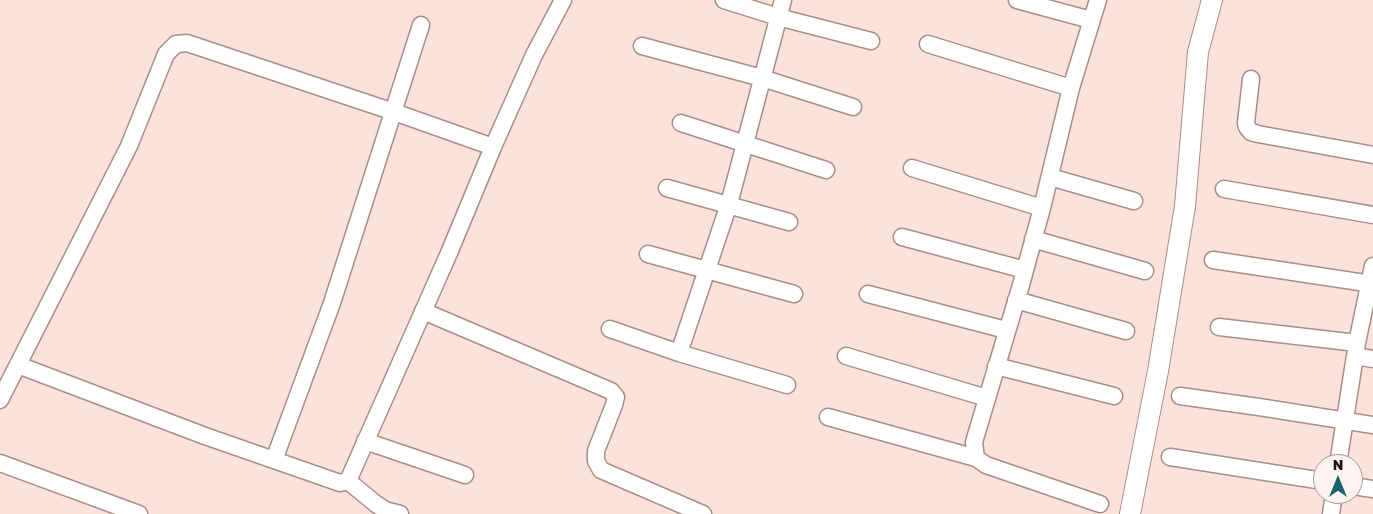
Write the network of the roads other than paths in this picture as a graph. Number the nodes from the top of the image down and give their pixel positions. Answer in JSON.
{"nodes":[{"id":1,"x":563,"y":0,"type":"edge"},
{"id":2,"x":724,"y":0,"type":"edge"},
{"id":3,"x":783,"y":0,"type":"edge"},
{"id":4,"x":1017,"y":0,"type":"edge"},
{"id":5,"x":1098,"y":0,"type":"edge"},
{"id":6,"x":1212,"y":0,"type":"edge"},
{"id":7,"x":778,"y":17,"type":"junction"},
{"id":8,"x":1091,"y":20,"type":"junction"},
{"id":9,"x":421,"y":25,"type":"dead end"},
{"id":10,"x":871,"y":40,"type":"dead end"},
{"id":11,"x":928,"y":44,"type":"dead end"},
{"id":12,"x":642,"y":46,"type":"dead end"},
{"id":13,"x":762,"y":78,"type":"junction"},
{"id":14,"x":1251,"y":79,"type":"dead end"},
{"id":15,"x":1071,"y":88,"type":"junction"},
{"id":16,"x":854,"y":107,"type":"dead end"},
{"id":17,"x":394,"y":112,"type":"junction"},
{"id":18,"x":681,"y":124,"type":"dead end"},
{"id":19,"x":744,"y":144,"type":"junction"},
{"id":20,"x":493,"y":147,"type":"junction"},
{"id":21,"x":1373,"y":155,"type":"edge"},
{"id":22,"x":912,"y":168,"type":"dead end"},
{"id":23,"x":826,"y":170,"type":"dead end"},
{"id":24,"x":1050,"y":177,"type":"junction"},
{"id":25,"x":667,"y":188,"type":"dead end"},
{"id":26,"x":1224,"y":188,"type":"dead end"},
{"id":27,"x":1134,"y":201,"type":"dead end"},
{"id":28,"x":729,"y":204,"type":"junction"},
{"id":29,"x":1042,"y":208,"type":"junction"},
{"id":30,"x":1373,"y":215,"type":"edge"},
{"id":31,"x":789,"y":222,"type":"dead end"},
{"id":32,"x":902,"y":237,"type":"dead end"},
{"id":33,"x":1033,"y":239,"type":"junction"},
{"id":34,"x":648,"y":254,"type":"dead end"},
{"id":35,"x":1213,"y":260,"type":"dead end"},
{"id":36,"x":1373,"y":266,"type":"edge"},
{"id":37,"x":1025,"y":270,"type":"junction"},
{"id":38,"x":708,"y":271,"type":"junction"},
{"id":39,"x":1145,"y":271,"type":"dead end"},
{"id":40,"x":1371,"y":284,"type":"edge"},
{"id":41,"x":794,"y":294,"type":"dead end"},
{"id":42,"x":868,"y":294,"type":"dead end"},
{"id":43,"x":1016,"y":300,"type":"junction"},
{"id":44,"x":423,"y":311,"type":"junction"},
{"id":45,"x":1219,"y":327,"type":"dead end"},
{"id":46,"x":610,"y":329,"type":"dead end"},
{"id":47,"x":1006,"y":330,"type":"junction"},
{"id":48,"x":1126,"y":331,"type":"dead end"},
{"id":49,"x":1356,"y":349,"type":"junction"},
{"id":50,"x":679,"y":353,"type":"junction"},
{"id":51,"x":846,"y":356,"type":"dead end"},
{"id":52,"x":1373,"y":359,"type":"edge"},
{"id":53,"x":18,"y":365,"type":"junction"},
{"id":54,"x":996,"y":366,"type":"junction"},
{"id":55,"x":787,"y":385,"type":"dead end"},
{"id":56,"x":1114,"y":396,"type":"dead end"},
{"id":57,"x":1180,"y":396,"type":"dead end"},
{"id":58,"x":987,"y":398,"type":"junction"},
{"id":59,"x":0,"y":400,"type":"edge"},
{"id":60,"x":828,"y":418,"type":"dead end"},
{"id":61,"x":1345,"y":421,"type":"junction"},
{"id":62,"x":1373,"y":425,"type":"edge"},
{"id":63,"x":365,"y":441,"type":"junction"},
{"id":64,"x":1340,"y":454,"type":"edge"},
{"id":65,"x":1170,"y":457,"type":"dead end"},
{"id":66,"x":976,"y":458,"type":"junction"},
{"id":67,"x":274,"y":460,"type":"junction"},
{"id":68,"x":0,"y":463,"type":"edge"},
{"id":69,"x":465,"y":475,"type":"dead end"},
{"id":70,"x":1313,"y":479,"type":"edge"},
{"id":71,"x":348,"y":480,"type":"junction"},
{"id":72,"x":1100,"y":504,"type":"dead end"},
{"id":73,"x":139,"y":514,"type":"edge"},
{"id":74,"x":400,"y":514,"type":"edge"},
{"id":75,"x":703,"y":514,"type":"edge"},
{"id":76,"x":1130,"y":514,"type":"edge"}],
"edges":[{"from":1,"to":20,"type":"street"},
{"from":2,"to":7,"type":"street"},
{"from":3,"to":7,"type":"street"},
{"from":4,"to":8,"type":"street"},
{"from":5,"to":8,"type":"street"},
{"from":6,"to":76,"type":"street"},
{"from":7,"to":10,"type":"street"},
{"from":7,"to":13,"type":"street"},
{"from":8,"to":15,"type":"street"},
{"from":9,"to":17,"type":"street"},
{"from":11,"to":15,"type":"street"},
{"from":12,"to":13,"type":"street"},
{"from":13,"to":16,"type":"street"},
{"from":13,"to":19,"type":"street"},
{"from":14,"to":21,"type":"street"},
{"from":15,"to":24,"type":"street"},
{"from":17,"to":20,"type":"street"},
{"from":17,"to":53,"type":"street"},
{"from":17,"to":67,"type":"street"},
{"from":18,"to":19,"type":"street"},
{"from":19,"to":23,"type":"street"},
{"from":19,"to":28,"type":"street"},
{"from":20,"to":44,"type":"street"},
{"from":22,"to":29,"type":"street"},
{"from":24,"to":27,"type":"street"},
{"from":24,"to":29,"type":"street"},
{"from":25,"to":28,"type":"street"},
{"from":26,"to":30,"type":"street"},
{"from":28,"to":31,"type":"street"},
{"from":28,"to":38,"type":"street"},
{"from":29,"to":33,"type":"street"},
{"from":32,"to":37,"type":"street"},
{"from":33,"to":37,"type":"street"},
{"from":33,"to":39,"type":"street"},
{"from":34,"to":38,"type":"street"},
{"from":35,"to":40,"type":"street"},
{"from":36,"to":40,"type":"street"},
{"from":37,"to":43,"type":"street"},
{"from":38,"to":41,"type":"street"},
{"from":38,"to":50,"type":"street"},
{"from":40,"to":49,"type":"street"},
{"from":42,"to":47,"type":"street"},
{"from":43,"to":47,"type":"street"},
{"from":43,"to":48,"type":"street"},
{"from":44,"to":63,"type":"street"},
{"from":44,"to":75,"type":"street"},
{"from":45,"to":49,"type":"street"},
{"from":46,"to":50,"type":"street"},
{"from":47,"to":54,"type":"street"},
{"from":49,"to":52,"type":"street"},
{"from":49,"to":61,"type":"street"},
{"from":50,"to":55,"type":"street"},
{"from":51,"to":58,"type":"street"},
{"from":53,"to":59,"type":"street"},
{"from":53,"to":67,"type":"street"},
{"from":54,"to":56,"type":"street"},
{"from":54,"to":58,"type":"street"},
{"from":57,"to":61,"type":"street"},
{"from":58,"to":66,"type":"street"},
{"from":60,"to":66,"type":"street"},
{"from":61,"to":62,"type":"street"},
{"from":61,"to":64,"type":"street"},
{"from":63,"to":69,"type":"street"},
{"from":63,"to":71,"type":"street"},
{"from":65,"to":70,"type":"street"},
{"from":66,"to":72,"type":"street"},
{"from":67,"to":71,"type":"street"},
{"from":68,"to":73,"type":"street"},
{"from":71,"to":74,"type":"street"}]}
